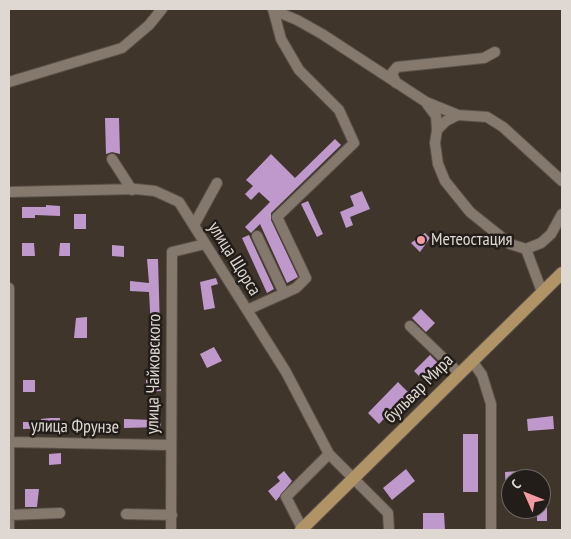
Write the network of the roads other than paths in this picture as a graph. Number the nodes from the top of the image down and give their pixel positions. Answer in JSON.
{"nodes":[{"id":1,"x":162,"y":9,"type":"edge"},
{"id":2,"x":273,"y":9,"type":"edge"},
{"id":3,"x":495,"y":52,"type":"dead end"},
{"id":4,"x":9,"y":82,"type":"edge"},
{"id":5,"x":396,"y":83,"type":"junction"},
{"id":6,"x":426,"y":102,"type":"junction"},
{"id":7,"x":458,"y":115,"type":"junction"},
{"id":8,"x":437,"y":130,"type":"junction"},
{"id":9,"x":112,"y":159,"type":"dead end"},
{"id":10,"x":560,"y":180,"type":"edge"},
{"id":11,"x":217,"y":184,"type":"dead end"},
{"id":12,"x":562,"y":189,"type":"edge"},
{"id":13,"x":132,"y":190,"type":"junction"},
{"id":14,"x":9,"y":192,"type":"edge"},
{"id":15,"x":562,"y":214,"type":"edge"},
{"id":16,"x":194,"y":225,"type":"junction"},
{"id":17,"x":257,"y":236,"type":"dead end"},
{"id":18,"x":205,"y":244,"type":"junction"},
{"id":19,"x":526,"y":249,"type":"junction"},
{"id":20,"x":562,"y":273,"type":"edge"},
{"id":21,"x":9,"y":288,"type":"edge"},
{"id":22,"x":542,"y":292,"type":"junction"},
{"id":23,"x":284,"y":293,"type":"junction"},
{"id":24,"x":247,"y":310,"type":"junction"},
{"id":25,"x":410,"y":326,"type":"dead end"},
{"id":26,"x":472,"y":361,"type":"junction"},
{"id":27,"x":459,"y":374,"type":"junction"},
{"id":28,"x":9,"y":442,"type":"edge"},
{"id":29,"x":170,"y":445,"type":"junction"},
{"id":30,"x":329,"y":454,"type":"junction"},
{"id":31,"x":354,"y":478,"type":"junction"},
{"id":32,"x":60,"y":514,"type":"dead end"},
{"id":33,"x":126,"y":514,"type":"dead end"},
{"id":34,"x":172,"y":515,"type":"junction"},
{"id":35,"x":9,"y":516,"type":"edge"},
{"id":36,"x":301,"y":529,"type":"edge"},
{"id":37,"x":9,"y":530,"type":"edge"},
{"id":38,"x":171,"y":530,"type":"edge"},
{"id":39,"x":389,"y":530,"type":"edge"},
{"id":40,"x":492,"y":530,"type":"edge"}],
"edges":[{"from":1,"to":4,"type":"street"},
{"from":2,"to":5,"type":"street"},
{"from":2,"to":23,"type":"street"},
{"from":3,"to":5,"type":"street"},
{"from":5,"to":6,"type":"street"},
{"from":6,"to":7,"type":"street"},
{"from":6,"to":8,"type":"street"},
{"from":7,"to":8,"type":"street"},
{"from":7,"to":10,"type":"street"},
{"from":8,"to":19,"type":"street"},
{"from":9,"to":13,"type":"street"},
{"from":10,"to":12,"type":"street"},
{"from":11,"to":16,"type":"street"},
{"from":13,"to":14,"type":"street","name":"улица Щорса"},
{"from":13,"to":16,"type":"street","name":"улица Щорса"},
{"from":15,"to":19,"type":"street"},
{"from":16,"to":18,"type":"street","name":"улица Щорса"},
{"from":17,"to":23,"type":"street"},
{"from":18,"to":24,"type":"street","name":"улица Щорса"},
{"from":18,"to":29,"type":"street","name":"улица Чайковского"},
{"from":19,"to":22,"type":"street"},
{"from":20,"to":22,"type":"main road","name":"бульвар Мира"},
{"from":21,"to":28,"type":"street"},
{"from":22,"to":26,"type":"main road","name":"бульвар Мира"},
{"from":23,"to":24,"type":"street"},
{"from":24,"to":30,"type":"street","name":"улица Щорса"},
{"from":25,"to":27,"type":"street"},
{"from":26,"to":27,"type":"main road","name":"бульвар Мира"},
{"from":26,"to":40,"type":"street"},
{"from":27,"to":31,"type":"main road","name":"бульвар Мира"},
{"from":28,"to":29,"type":"street","name":"улица Фрунзе"},
{"from":28,"to":35,"type":"street"},
{"from":29,"to":34,"type":"street","name":"улица Чайковского"},
{"from":30,"to":31,"type":"street","name":"улица Щорса"},
{"from":30,"to":36,"type":"street"},
{"from":31,"to":36,"type":"main road","name":"бульвар Мира"},
{"from":31,"to":39,"type":"street","name":"улица Щорса"},
{"from":32,"to":35,"type":"street"},
{"from":33,"to":34,"type":"street"},
{"from":34,"to":38,"type":"street","name":"улица Чайковского"},
{"from":35,"to":37,"type":"street"}]}
